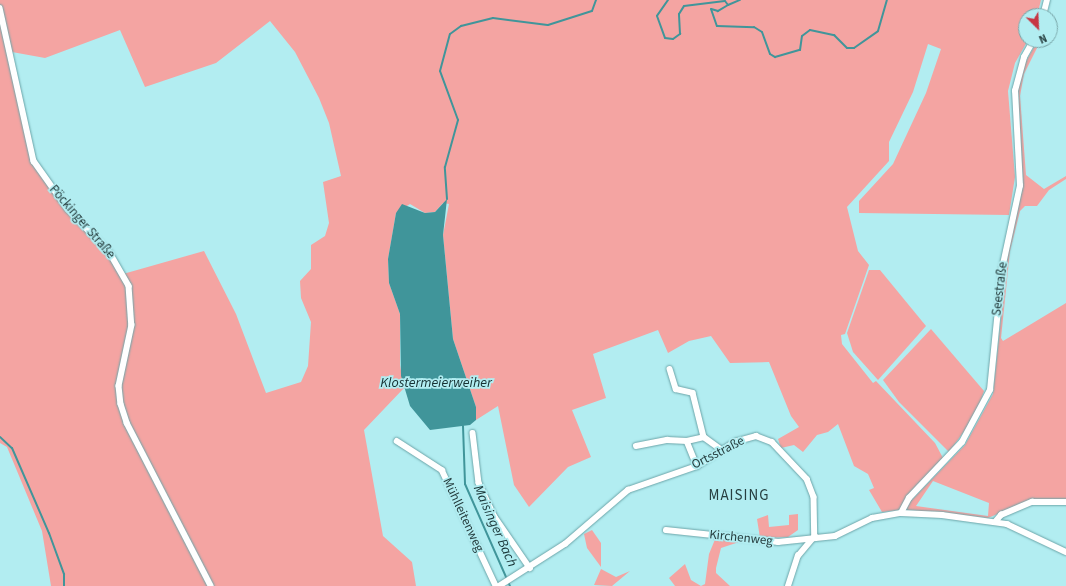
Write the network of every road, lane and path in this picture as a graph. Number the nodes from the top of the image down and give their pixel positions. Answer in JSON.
{"nodes":[{"id":1,"x":0,"y":8,"type":"edge"},
{"id":2,"x":1030,"y":48,"type":"edge"},
{"id":3,"x":670,"y":369,"type":"dead end"},
{"id":4,"x":473,"y":433,"type":"dead end"},
{"id":5,"x":704,"y":437,"type":"junction"},
{"id":6,"x":397,"y":441,"type":"dead end"},
{"id":7,"x":687,"y":441,"type":"junction"},
{"id":8,"x":636,"y":446,"type":"dead end"},
{"id":9,"x":722,"y":450,"type":"junction"},
{"id":10,"x":697,"y":466,"type":"junction"},
{"id":11,"x":1066,"y":502,"type":"edge"},
{"id":12,"x":901,"y":514,"type":"junction"},
{"id":13,"x":996,"y":521,"type":"junction"},
{"id":14,"x":666,"y":530,"type":"dead end"},
{"id":15,"x":815,"y":536,"type":"junction"},
{"id":16,"x":1066,"y":552,"type":"edge"},
{"id":17,"x":530,"y":568,"type":"junction"},
{"id":18,"x":501,"y":585,"type":"edge"},
{"id":19,"x":211,"y":586,"type":"edge"},
{"id":20,"x":496,"y":586,"type":"edge"},
{"id":21,"x":788,"y":586,"type":"edge"}],
"edges":[{"from":1,"to":19,"type":"street","name":"Pöckinger Straße"},
{"from":2,"to":12,"type":"street","name":"Seestraße"},
{"from":3,"to":5,"type":"street"},
{"from":4,"to":17,"type":"street"},
{"from":5,"to":7,"type":"street"},
{"from":5,"to":9,"type":"street"},
{"from":6,"to":20,"type":"street","name":"Mühlleitenweg"},
{"from":7,"to":8,"type":"street"},
{"from":7,"to":10,"type":"street"},
{"from":9,"to":10,"type":"street","name":"Ortsstraße"},
{"from":9,"to":15,"type":"street","name":"Ortsstraße"},
{"from":10,"to":17,"type":"street","name":"Ortsstraße"},
{"from":11,"to":13,"type":"street"},
{"from":12,"to":13,"type":"street"},
{"from":12,"to":15,"type":"street"},
{"from":13,"to":16,"type":"street"},
{"from":14,"to":15,"type":"street","name":"Kirchenweg"},
{"from":15,"to":21,"type":"street"},
{"from":17,"to":18,"type":"street","name":"Ortsstraße"}]}
